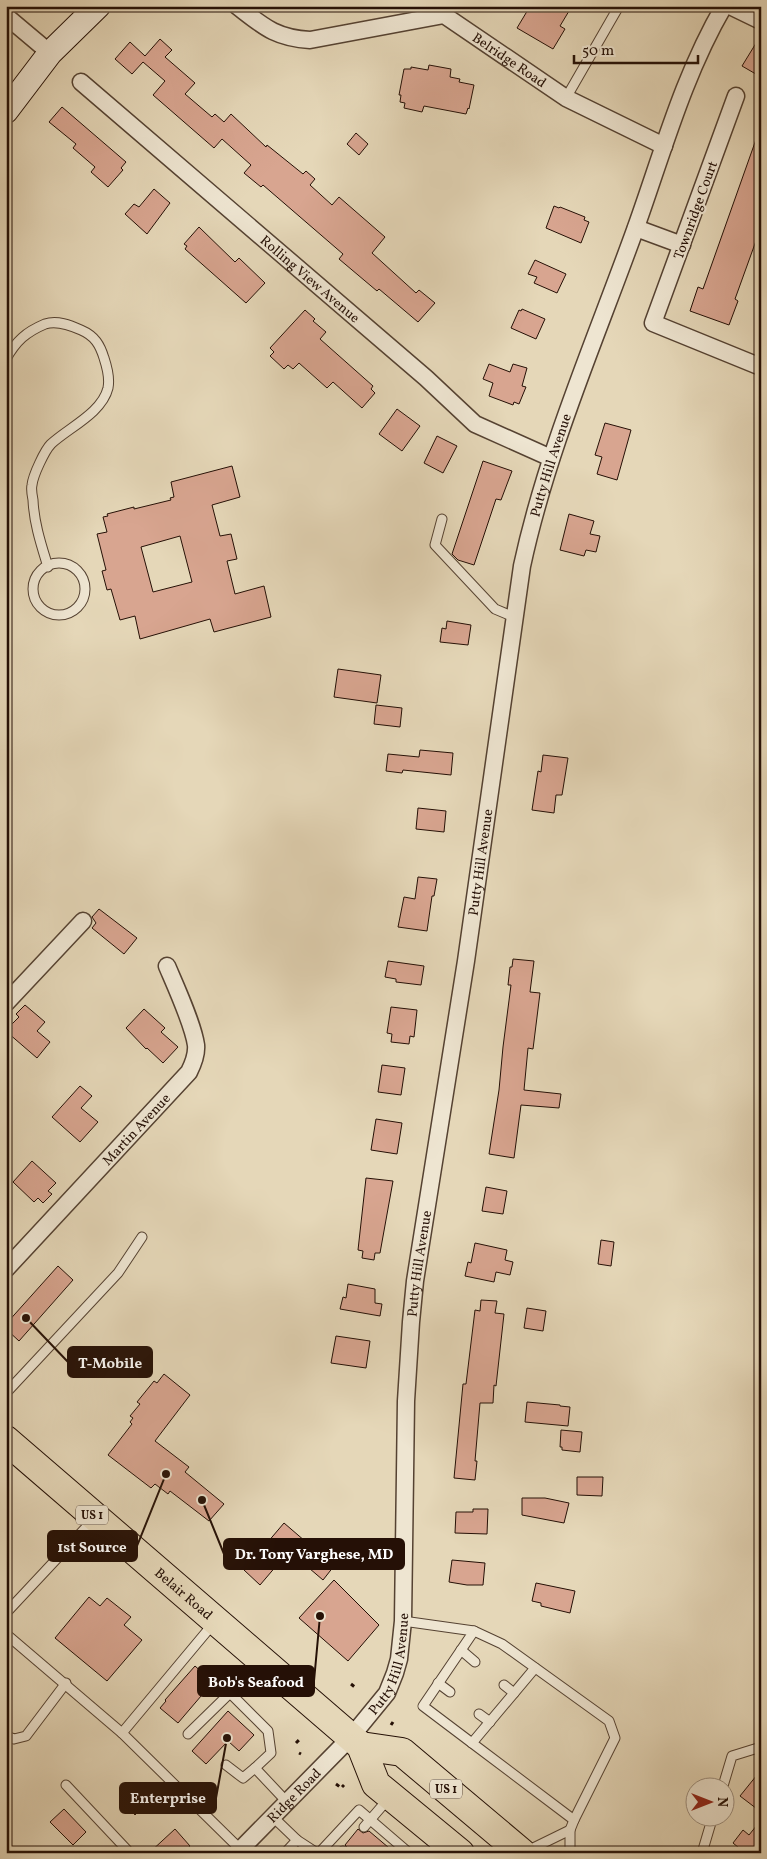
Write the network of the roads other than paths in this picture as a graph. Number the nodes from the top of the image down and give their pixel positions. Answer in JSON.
{"nodes":[{"id":1,"x":98,"y":6,"type":"edge"},
{"id":2,"x":237,"y":6,"type":"edge"},
{"id":3,"x":619,"y":6,"type":"edge"},
{"id":4,"x":724,"y":6,"type":"edge"},
{"id":5,"x":730,"y":6,"type":"edge"},
{"id":6,"x":6,"y":16,"type":"edge"},
{"id":7,"x":761,"y":21,"type":"edge"},
{"id":8,"x":50,"y":53,"type":"junction"},
{"id":9,"x":81,"y":82,"type":"dead end"},
{"id":10,"x":736,"y":96,"type":"dead end"},
{"id":11,"x":566,"y":98,"type":"junction"},
{"id":12,"x":6,"y":111,"type":"edge"},
{"id":13,"x":664,"y":146,"type":"junction"},
{"id":14,"x":636,"y":228,"type":"junction"},
{"id":15,"x":682,"y":244,"type":"junction"},
{"id":16,"x":6,"y":359,"type":"edge"},
{"id":17,"x":761,"y":367,"type":"edge"},
{"id":18,"x":551,"y":458,"type":"junction"},
{"id":19,"x":442,"y":519,"type":"dead end"},
{"id":20,"x":48,"y":566,"type":"junction"},
{"id":21,"x":514,"y":617,"type":"junction"},
{"id":22,"x":83,"y":920,"type":"dead end"},
{"id":23,"x":167,"y":966,"type":"dead end"},
{"id":24,"x":6,"y":1003,"type":"edge"},
{"id":25,"x":142,"y":1237,"type":"dead end"},
{"id":26,"x":6,"y":1269,"type":"edge"},
{"id":27,"x":6,"y":1393,"type":"edge"},
{"id":28,"x":7,"y":1441,"type":"edge"},
{"id":29,"x":95,"y":1518,"type":"junction"},
{"id":30,"x":6,"y":1613,"type":"edge"},
{"id":31,"x":403,"y":1621,"type":"junction"},
{"id":32,"x":215,"y":1622,"type":"junction"},
{"id":33,"x":474,"y":1631,"type":"junction"},
{"id":34,"x":6,"y":1634,"type":"edge"},
{"id":35,"x":461,"y":1650,"type":"junction"},
{"id":36,"x":260,"y":1660,"type":"junction"},
{"id":37,"x":476,"y":1662,"type":"dead end"},
{"id":38,"x":535,"y":1668,"type":"junction"},
{"id":39,"x":66,"y":1683,"type":"junction"},
{"id":40,"x":438,"y":1683,"type":"junction"},
{"id":41,"x":504,"y":1685,"type":"dead end"},
{"id":42,"x":450,"y":1692,"type":"dead end"},
{"id":43,"x":230,"y":1693,"type":"junction"},
{"id":44,"x":514,"y":1693,"type":"junction"},
{"id":45,"x":479,"y":1714,"type":"dead end"},
{"id":46,"x":490,"y":1722,"type":"junction"},
{"id":47,"x":122,"y":1733,"type":"junction"},
{"id":48,"x":188,"y":1734,"type":"dead end"},
{"id":49,"x":6,"y":1736,"type":"edge"},
{"id":50,"x":356,"y":1741,"type":"junction"},
{"id":51,"x":472,"y":1743,"type":"junction"},
{"id":52,"x":761,"y":1747,"type":"edge"},
{"id":53,"x":226,"y":1765,"type":"dead end"},
{"id":54,"x":255,"y":1768,"type":"junction"},
{"id":55,"x":726,"y":1776,"type":"edge"},
{"id":56,"x":66,"y":1785,"type":"dead end"},
{"id":57,"x":390,"y":1796,"type":"junction"},
{"id":58,"x":286,"y":1801,"type":"junction"},
{"id":59,"x":272,"y":1817,"type":"junction"},
{"id":60,"x":371,"y":1819,"type":"junction"},
{"id":61,"x":574,"y":1820,"type":"junction"},
{"id":62,"x":710,"y":1826,"type":"edge"},
{"id":63,"x":364,"y":1827,"type":"dead end"},
{"id":64,"x":570,"y":1830,"type":"junction"},
{"id":65,"x":297,"y":1840,"type":"junction"},
{"id":66,"x":445,"y":1848,"type":"edge"},
{"id":67,"x":398,"y":1849,"type":"edge"},
{"id":68,"x":239,"y":1851,"type":"edge"},
{"id":69,"x":130,"y":1853,"type":"edge"},
{"id":70,"x":285,"y":1853,"type":"edge"},
{"id":71,"x":318,"y":1853,"type":"edge"},
{"id":72,"x":409,"y":1853,"type":"edge"},
{"id":73,"x":523,"y":1853,"type":"edge"},
{"id":74,"x":570,"y":1853,"type":"edge"},
{"id":75,"x":702,"y":1853,"type":"edge"}],
"edges":[{"from":1,"to":8,"type":"main road"},
{"from":2,"to":11,"type":"street","name":"Belridge Road"},
{"from":3,"to":11,"type":"lane"},
{"from":4,"to":13,"type":"street","name":"Putty Hill Avenue"},
{"from":5,"to":7,"type":"street"},
{"from":6,"to":8,"type":"street"},
{"from":8,"to":12,"type":"main road"},
{"from":9,"to":18,"type":"street","name":"Rolling View Avenue"},
{"from":10,"to":15,"type":"street","name":"Townridge Court"},
{"from":11,"to":13,"type":"street","name":"Belridge Road"},
{"from":13,"to":14,"type":"street","name":"Putty Hill Avenue"},
{"from":14,"to":15,"type":"street"},
{"from":14,"to":18,"type":"street","name":"Putty Hill Avenue"},
{"from":15,"to":17,"type":"street","name":"Townridge Court"},
{"from":16,"to":20,"type":"lane"},
{"from":18,"to":21,"type":"street","name":"Putty Hill Avenue"},
{"from":19,"to":21,"type":"lane"},
{"from":20,"to":20,"type":"lane"},
{"from":21,"to":31,"type":"street","name":"Putty Hill Avenue"},
{"from":22,"to":24,"type":"street"},
{"from":23,"to":26,"type":"street","name":"Martin Avenue"},
{"from":25,"to":27,"type":"lane"},
{"from":28,"to":29,"type":"highway","name":"Belair Road","number":"US 1"},
{"from":29,"to":30,"type":"lane"},
{"from":29,"to":32,"type":"highway","name":"Belair Road","number":"US 1"},
{"from":31,"to":33,"type":"lane"},
{"from":31,"to":50,"type":"street","name":"Putty Hill Avenue"},
{"from":32,"to":36,"type":"highway","name":"Belair Road","number":"US 1"},
{"from":32,"to":47,"type":"lane"},
{"from":33,"to":35,"type":"lane"},
{"from":33,"to":38,"type":"lane"},
{"from":34,"to":39,"type":"lane"},
{"from":35,"to":37,"type":"lane"},
{"from":35,"to":40,"type":"lane"},
{"from":36,"to":43,"type":"lane"},
{"from":36,"to":50,"type":"highway","name":"Belair Road","number":"US 1"},
{"from":38,"to":44,"type":"lane"},
{"from":38,"to":61,"type":"lane"},
{"from":39,"to":47,"type":"lane"},
{"from":39,"to":49,"type":"lane"},
{"from":40,"to":42,"type":"lane"},
{"from":40,"to":51,"type":"lane"},
{"from":41,"to":44,"type":"lane"},
{"from":43,"to":48,"type":"lane"},
{"from":43,"to":54,"type":"lane"},
{"from":44,"to":46,"type":"lane"},
{"from":45,"to":46,"type":"lane"},
{"from":46,"to":51,"type":"lane"},
{"from":47,"to":68,"type":"lane"},
{"from":50,"to":57,"type":"highway","name":"Belair Road","number":"US 1"},
{"from":50,"to":58,"type":"street","name":"Ridge Road"},
{"from":50,"to":73,"type":"highway","number":"US 1"},
{"from":51,"to":61,"type":"lane"},
{"from":52,"to":55,"type":"lane"},
{"from":53,"to":54,"type":"lane"},
{"from":54,"to":58,"type":"lane"},
{"from":56,"to":69,"type":"lane"},
{"from":57,"to":60,"type":"lane"},
{"from":57,"to":66,"type":"highway","name":"Belair Road","number":"US 1"},
{"from":58,"to":59,"type":"street","name":"Ridge Road"},
{"from":59,"to":65,"type":"lane"},
{"from":59,"to":68,"type":"street","name":"Ridge Road"},
{"from":60,"to":63,"type":"lane"},
{"from":60,"to":67,"type":"lane"},
{"from":60,"to":71,"type":"lane"},
{"from":61,"to":64,"type":"lane"},
{"from":62,"to":75,"type":"lane"},
{"from":64,"to":73,"type":"lane"},
{"from":64,"to":74,"type":"lane"},
{"from":65,"to":70,"type":"lane"},
{"from":65,"to":71,"type":"lane"},
{"from":67,"to":72,"type":"lane"}]}
